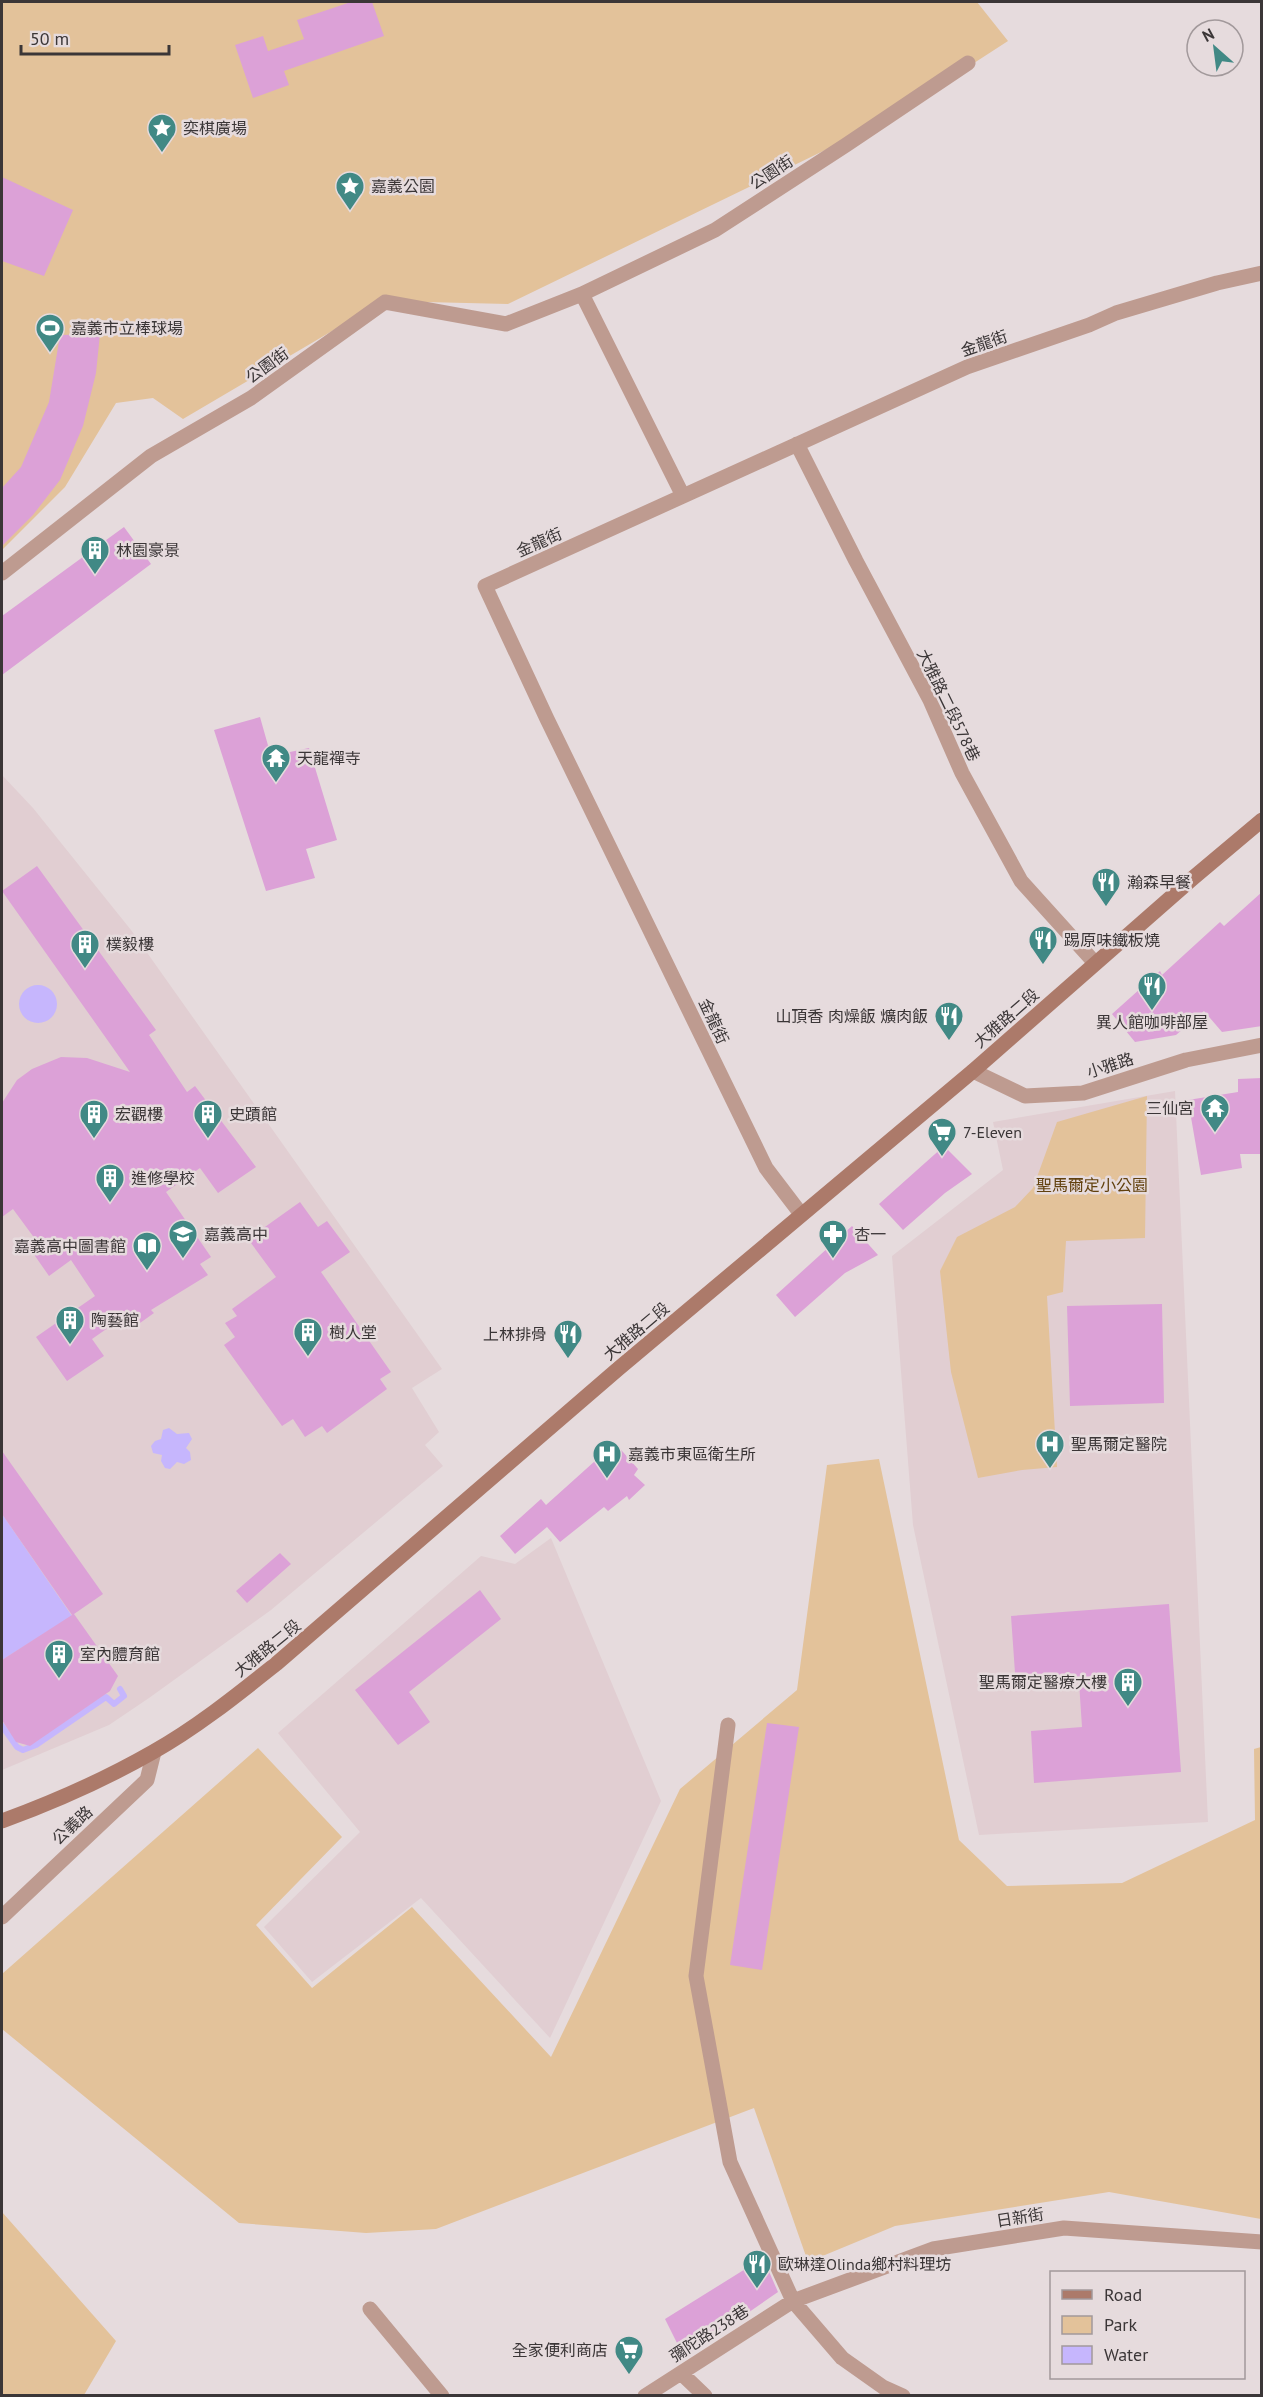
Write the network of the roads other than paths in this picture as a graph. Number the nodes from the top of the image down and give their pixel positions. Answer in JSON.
{"nodes":[{"id":1,"x":969,"y":63,"type":"dead end"},
{"id":2,"x":1262,"y":273,"type":"edge"},
{"id":3,"x":582,"y":294,"type":"junction"},
{"id":4,"x":798,"y":444,"type":"junction"},
{"id":5,"x":683,"y":496,"type":"junction"},
{"id":6,"x":2,"y":573,"type":"edge"},
{"id":7,"x":1262,"y":820,"type":"edge"},
{"id":8,"x":1095,"y":963,"type":"junction"},
{"id":9,"x":1262,"y":1045,"type":"edge"},
{"id":10,"x":973,"y":1071,"type":"junction"},
{"id":11,"x":801,"y":1214,"type":"junction"},
{"id":12,"x":728,"y":1725,"type":"dead end"},
{"id":13,"x":154,"y":1752,"type":"junction"},
{"id":14,"x":2,"y":1821,"type":"edge"},
{"id":15,"x":2,"y":1917,"type":"edge"},
{"id":16,"x":1262,"y":2242,"type":"edge"},
{"id":17,"x":793,"y":2301,"type":"junction"},
{"id":18,"x":370,"y":2309,"type":"dead end"},
{"id":19,"x":681,"y":2373,"type":"junction"},
{"id":20,"x":442,"y":2396,"type":"edge"},
{"id":21,"x":645,"y":2396,"type":"edge"},
{"id":22,"x":705,"y":2396,"type":"edge"},
{"id":23,"x":903,"y":2396,"type":"edge"}],
"edges":[{"from":1,"to":3,"type":"street","name":"公園街"},
{"from":2,"to":4,"type":"street","name":"金龍街"},
{"from":3,"to":5,"type":"street"},
{"from":3,"to":6,"type":"street","name":"公園街"},
{"from":4,"to":5,"type":"street","name":"金龍街"},
{"from":4,"to":8,"type":"street","name":"大雅路二段578巷"},
{"from":5,"to":11,"type":"street","name":"金龍街"},
{"from":7,"to":8,"type":"main road","name":"大雅路二段"},
{"from":8,"to":10,"type":"main road","name":"大雅路二段"},
{"from":9,"to":10,"type":"street","name":"小雅路"},
{"from":10,"to":11,"type":"main road","name":"大雅路二段"},
{"from":11,"to":13,"type":"main road","name":"大雅路二段"},
{"from":12,"to":17,"type":"street"},
{"from":13,"to":14,"type":"main road","name":"大雅路二段"},
{"from":13,"to":15,"type":"street","name":"公義路"},
{"from":16,"to":17,"type":"street","name":"日新街"},
{"from":17,"to":19,"type":"street","name":"彌陀路238巷"},
{"from":17,"to":23,"type":"street"},
{"from":18,"to":20,"type":"street"},
{"from":19,"to":21,"type":"street","name":"彌陀路238巷"},
{"from":19,"to":22,"type":"street"}]}
